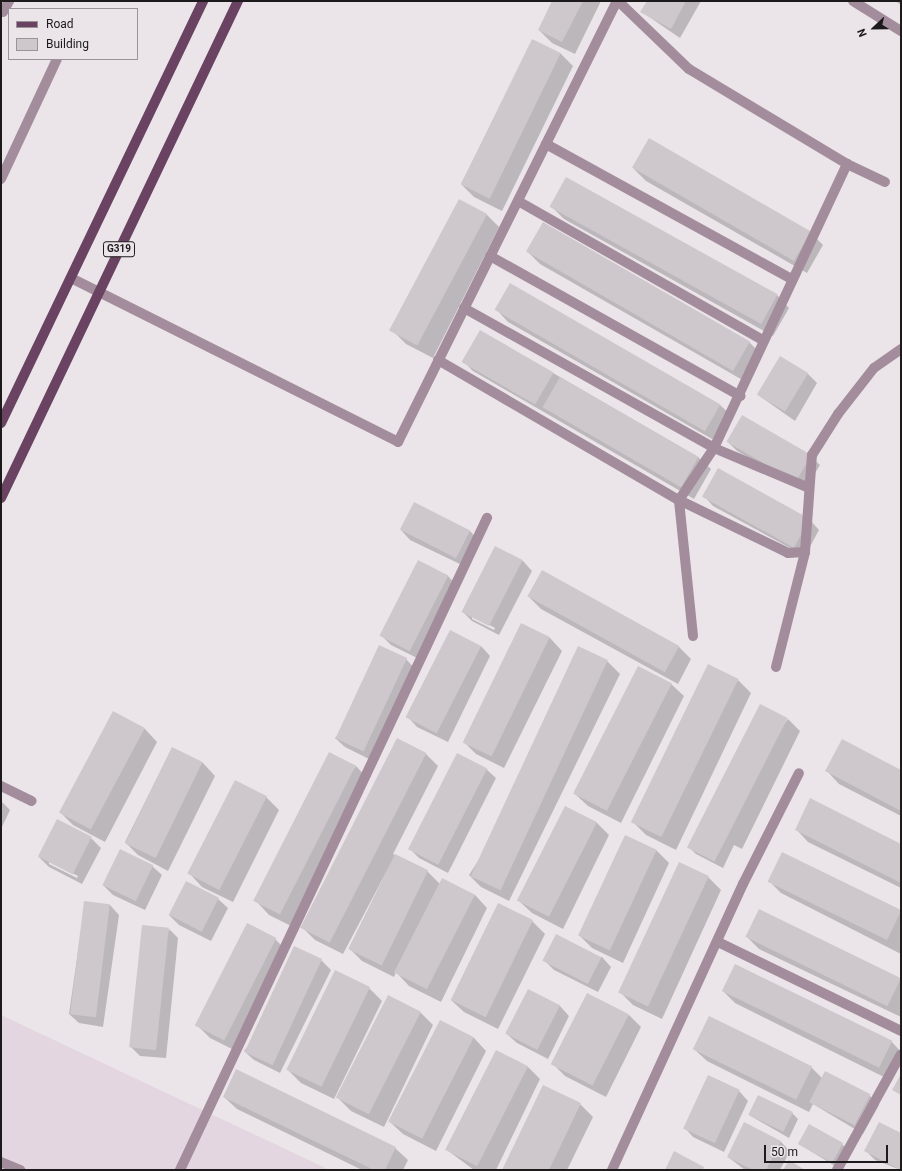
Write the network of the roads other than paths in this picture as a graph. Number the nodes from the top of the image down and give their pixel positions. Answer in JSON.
{"nodes":[{"id":1,"x":8,"y":1,"type":"edge"},
{"id":2,"x":203,"y":1,"type":"edge"},
{"id":3,"x":238,"y":1,"type":"edge"},
{"id":4,"x":618,"y":1,"type":"edge"},
{"id":5,"x":854,"y":1,"type":"edge"},
{"id":6,"x":4,"y":13,"type":"edge"},
{"id":7,"x":901,"y":31,"type":"edge"},
{"id":8,"x":57,"y":60,"type":"edge"},
{"id":9,"x":546,"y":144,"type":"junction"},
{"id":10,"x":847,"y":164,"type":"junction"},
{"id":11,"x":1,"y":179,"type":"edge"},
{"id":12,"x":885,"y":182,"type":"dead end"},
{"id":13,"x":518,"y":200,"type":"junction"},
{"id":14,"x":490,"y":256,"type":"junction"},
{"id":15,"x":70,"y":278,"type":"junction"},
{"id":16,"x":792,"y":279,"type":"junction"},
{"id":17,"x":98,"y":293,"type":"junction"},
{"id":18,"x":464,"y":308,"type":"junction"},
{"id":19,"x":763,"y":340,"type":"junction"},
{"id":20,"x":901,"y":349,"type":"edge"},
{"id":21,"x":438,"y":360,"type":"junction"},
{"id":22,"x":740,"y":396,"type":"junction"},
{"id":23,"x":1,"y":423,"type":"edge"},
{"id":24,"x":714,"y":448,"type":"junction"},
{"id":25,"x":807,"y":487,"type":"junction"},
{"id":26,"x":1,"y":498,"type":"edge"},
{"id":27,"x":679,"y":500,"type":"junction"},
{"id":28,"x":486,"y":518,"type":"dead end"},
{"id":29,"x":805,"y":552,"type":"junction"},
{"id":30,"x":693,"y":636,"type":"dead end"},
{"id":31,"x":776,"y":667,"type":"dead end"},
{"id":32,"x":798,"y":773,"type":"dead end"},
{"id":33,"x":1,"y":786,"type":"edge"},
{"id":34,"x":32,"y":800,"type":"dead end"},
{"id":35,"x":718,"y":942,"type":"junction"},
{"id":36,"x":901,"y":1031,"type":"edge"},
{"id":37,"x":901,"y":1054,"type":"edge"},
{"id":38,"x":1,"y":1162,"type":"edge"},
{"id":39,"x":20,"y":1170,"type":"edge"},
{"id":40,"x":180,"y":1170,"type":"edge"},
{"id":41,"x":612,"y":1170,"type":"edge"},
{"id":42,"x":837,"y":1170,"type":"edge"}],
"edges":[{"from":1,"to":6,"type":"street"},
{"from":2,"to":15,"type":"main road","number":"G319"},
{"from":3,"to":17,"type":"main road","number":"G319"},
{"from":4,"to":9,"type":"street"},
{"from":4,"to":10,"type":"street"},
{"from":5,"to":7,"type":"street"},
{"from":8,"to":11,"type":"street"},
{"from":9,"to":13,"type":"street"},
{"from":9,"to":16,"type":"street"},
{"from":10,"to":12,"type":"street"},
{"from":10,"to":16,"type":"street"},
{"from":13,"to":14,"type":"street"},
{"from":13,"to":19,"type":"street"},
{"from":14,"to":18,"type":"street"},
{"from":14,"to":22,"type":"street"},
{"from":15,"to":17,"type":"street"},
{"from":15,"to":23,"type":"main road","number":"G319"},
{"from":16,"to":19,"type":"street"},
{"from":17,"to":21,"type":"street"},
{"from":17,"to":26,"type":"main road","number":"G319"},
{"from":18,"to":21,"type":"street"},
{"from":18,"to":24,"type":"street"},
{"from":19,"to":22,"type":"street"},
{"from":20,"to":25,"type":"street"},
{"from":21,"to":27,"type":"street"},
{"from":22,"to":24,"type":"street"},
{"from":24,"to":25,"type":"street"},
{"from":24,"to":27,"type":"street"},
{"from":25,"to":29,"type":"street"},
{"from":27,"to":29,"type":"street"},
{"from":27,"to":30,"type":"street"},
{"from":28,"to":40,"type":"street"},
{"from":29,"to":31,"type":"street"},
{"from":32,"to":35,"type":"street"},
{"from":33,"to":34,"type":"street"},
{"from":35,"to":36,"type":"street"},
{"from":35,"to":41,"type":"street"},
{"from":37,"to":42,"type":"street"},
{"from":38,"to":39,"type":"street"}]}
